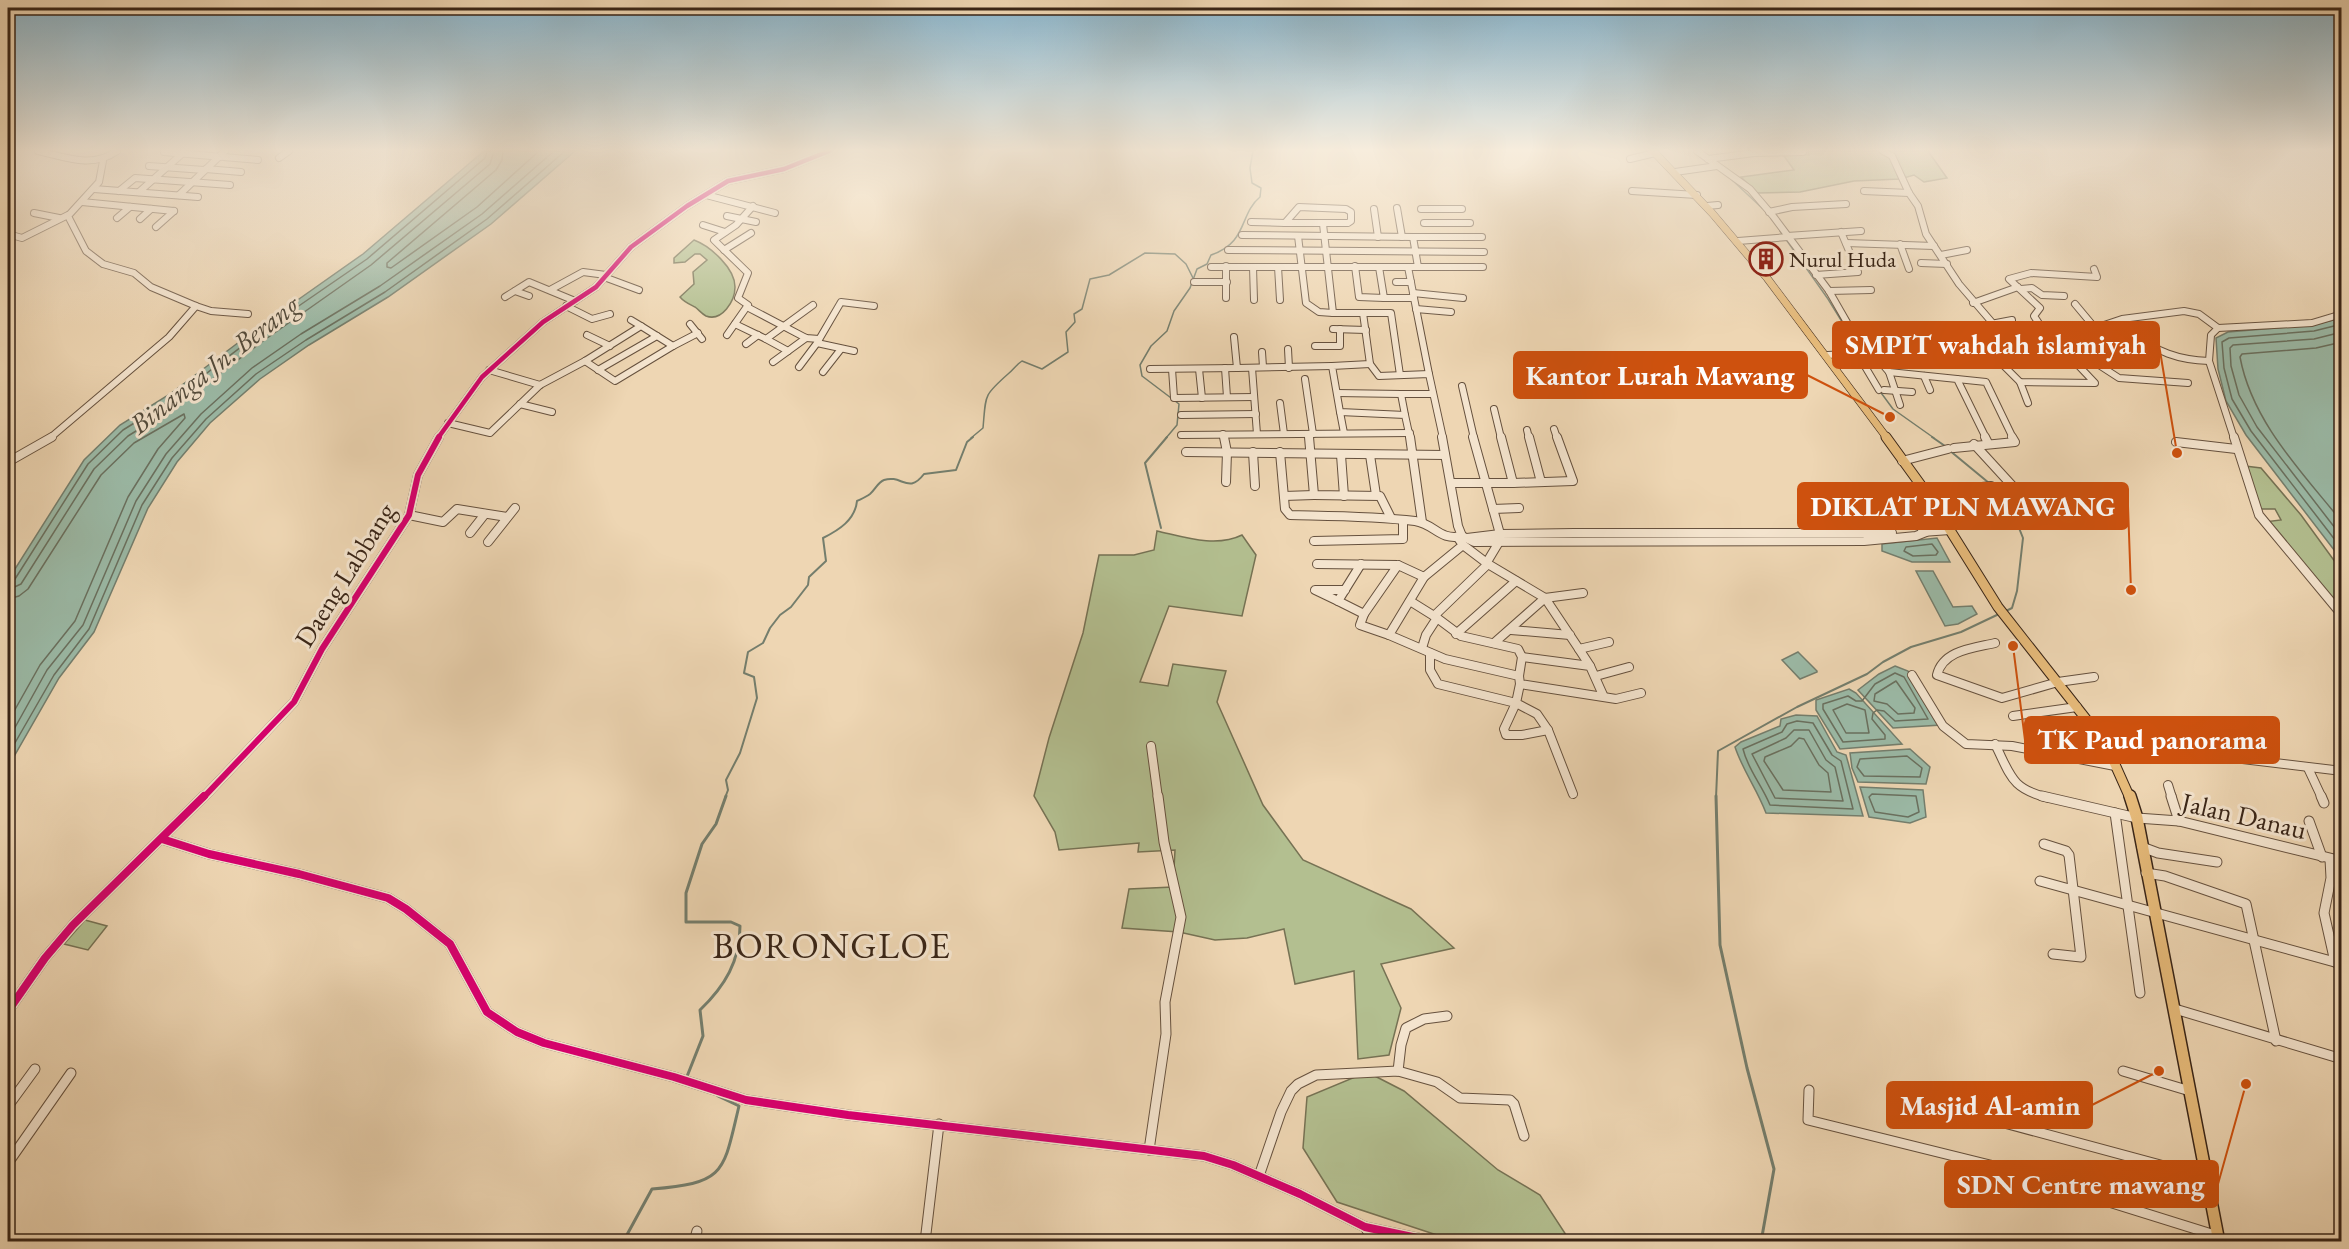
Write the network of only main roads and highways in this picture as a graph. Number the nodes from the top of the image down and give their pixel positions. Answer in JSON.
{"nodes":[{"id":1,"x":1710,"y":209,"type":"edge"},
{"id":2,"x":2219,"y":1239,"type":"edge"}],
"edges":[{"from":1,"to":2,"type":"main road"}]}
